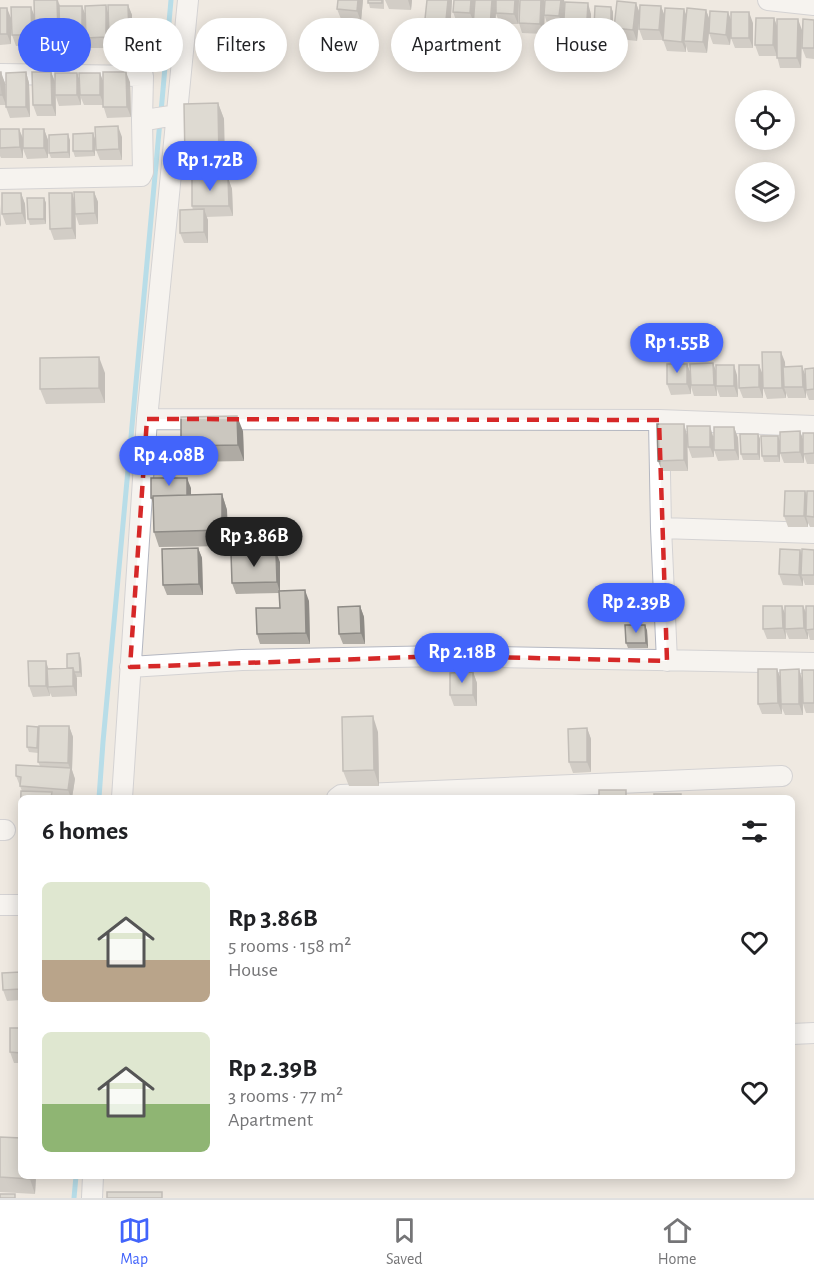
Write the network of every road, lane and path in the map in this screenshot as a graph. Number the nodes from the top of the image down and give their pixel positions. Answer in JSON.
{"nodes":[{"id":1,"x":188,"y":0,"type":"edge"},
{"id":2,"x":768,"y":0,"type":"edge"},
{"id":3,"x":814,"y":5,"type":"edge"},
{"id":4,"x":0,"y":74,"type":"edge"},
{"id":5,"x":160,"y":118,"type":"junction"},
{"id":6,"x":0,"y":179,"type":"edge"},
{"id":7,"x":147,"y":418,"type":"junction"},
{"id":8,"x":659,"y":420,"type":"junction"},
{"id":9,"x":814,"y":426,"type":"edge"},
{"id":10,"x":661,"y":528,"type":"junction"},
{"id":11,"x":814,"y":533,"type":"edge"},
{"id":12,"x":667,"y":661,"type":"junction"},
{"id":13,"x":814,"y":663,"type":"edge"},
{"id":14,"x":130,"y":667,"type":"junction"},
{"id":15,"x":782,"y":776,"type":"dead end"},
{"id":16,"x":122,"y":795,"type":"edge"},
{"id":17,"x":353,"y":795,"type":"edge"},
{"id":18,"x":0,"y":905,"type":"edge"},
{"id":19,"x":18,"y":905,"type":"edge"},
{"id":20,"x":814,"y":1032,"type":"edge"},
{"id":21,"x":795,"y":1034,"type":"edge"},
{"id":22,"x":93,"y":1179,"type":"edge"},
{"id":23,"x":92,"y":1198,"type":"edge"}],
"edges":[{"from":1,"to":5,"type":"street"},
{"from":2,"to":3,"type":"street"},
{"from":4,"to":5,"type":"street"},
{"from":5,"to":6,"type":"street"},
{"from":5,"to":7,"type":"street"},
{"from":7,"to":8,"type":"street"},
{"from":7,"to":14,"type":"street"},
{"from":8,"to":9,"type":"street"},
{"from":8,"to":10,"type":"street"},
{"from":10,"to":11,"type":"street"},
{"from":10,"to":12,"type":"street"},
{"from":12,"to":13,"type":"street"},
{"from":12,"to":14,"type":"street"},
{"from":14,"to":16,"type":"street"},
{"from":15,"to":17,"type":"street"},
{"from":18,"to":19,"type":"street"},
{"from":20,"to":21,"type":"street"},
{"from":22,"to":23,"type":"street"}]}
